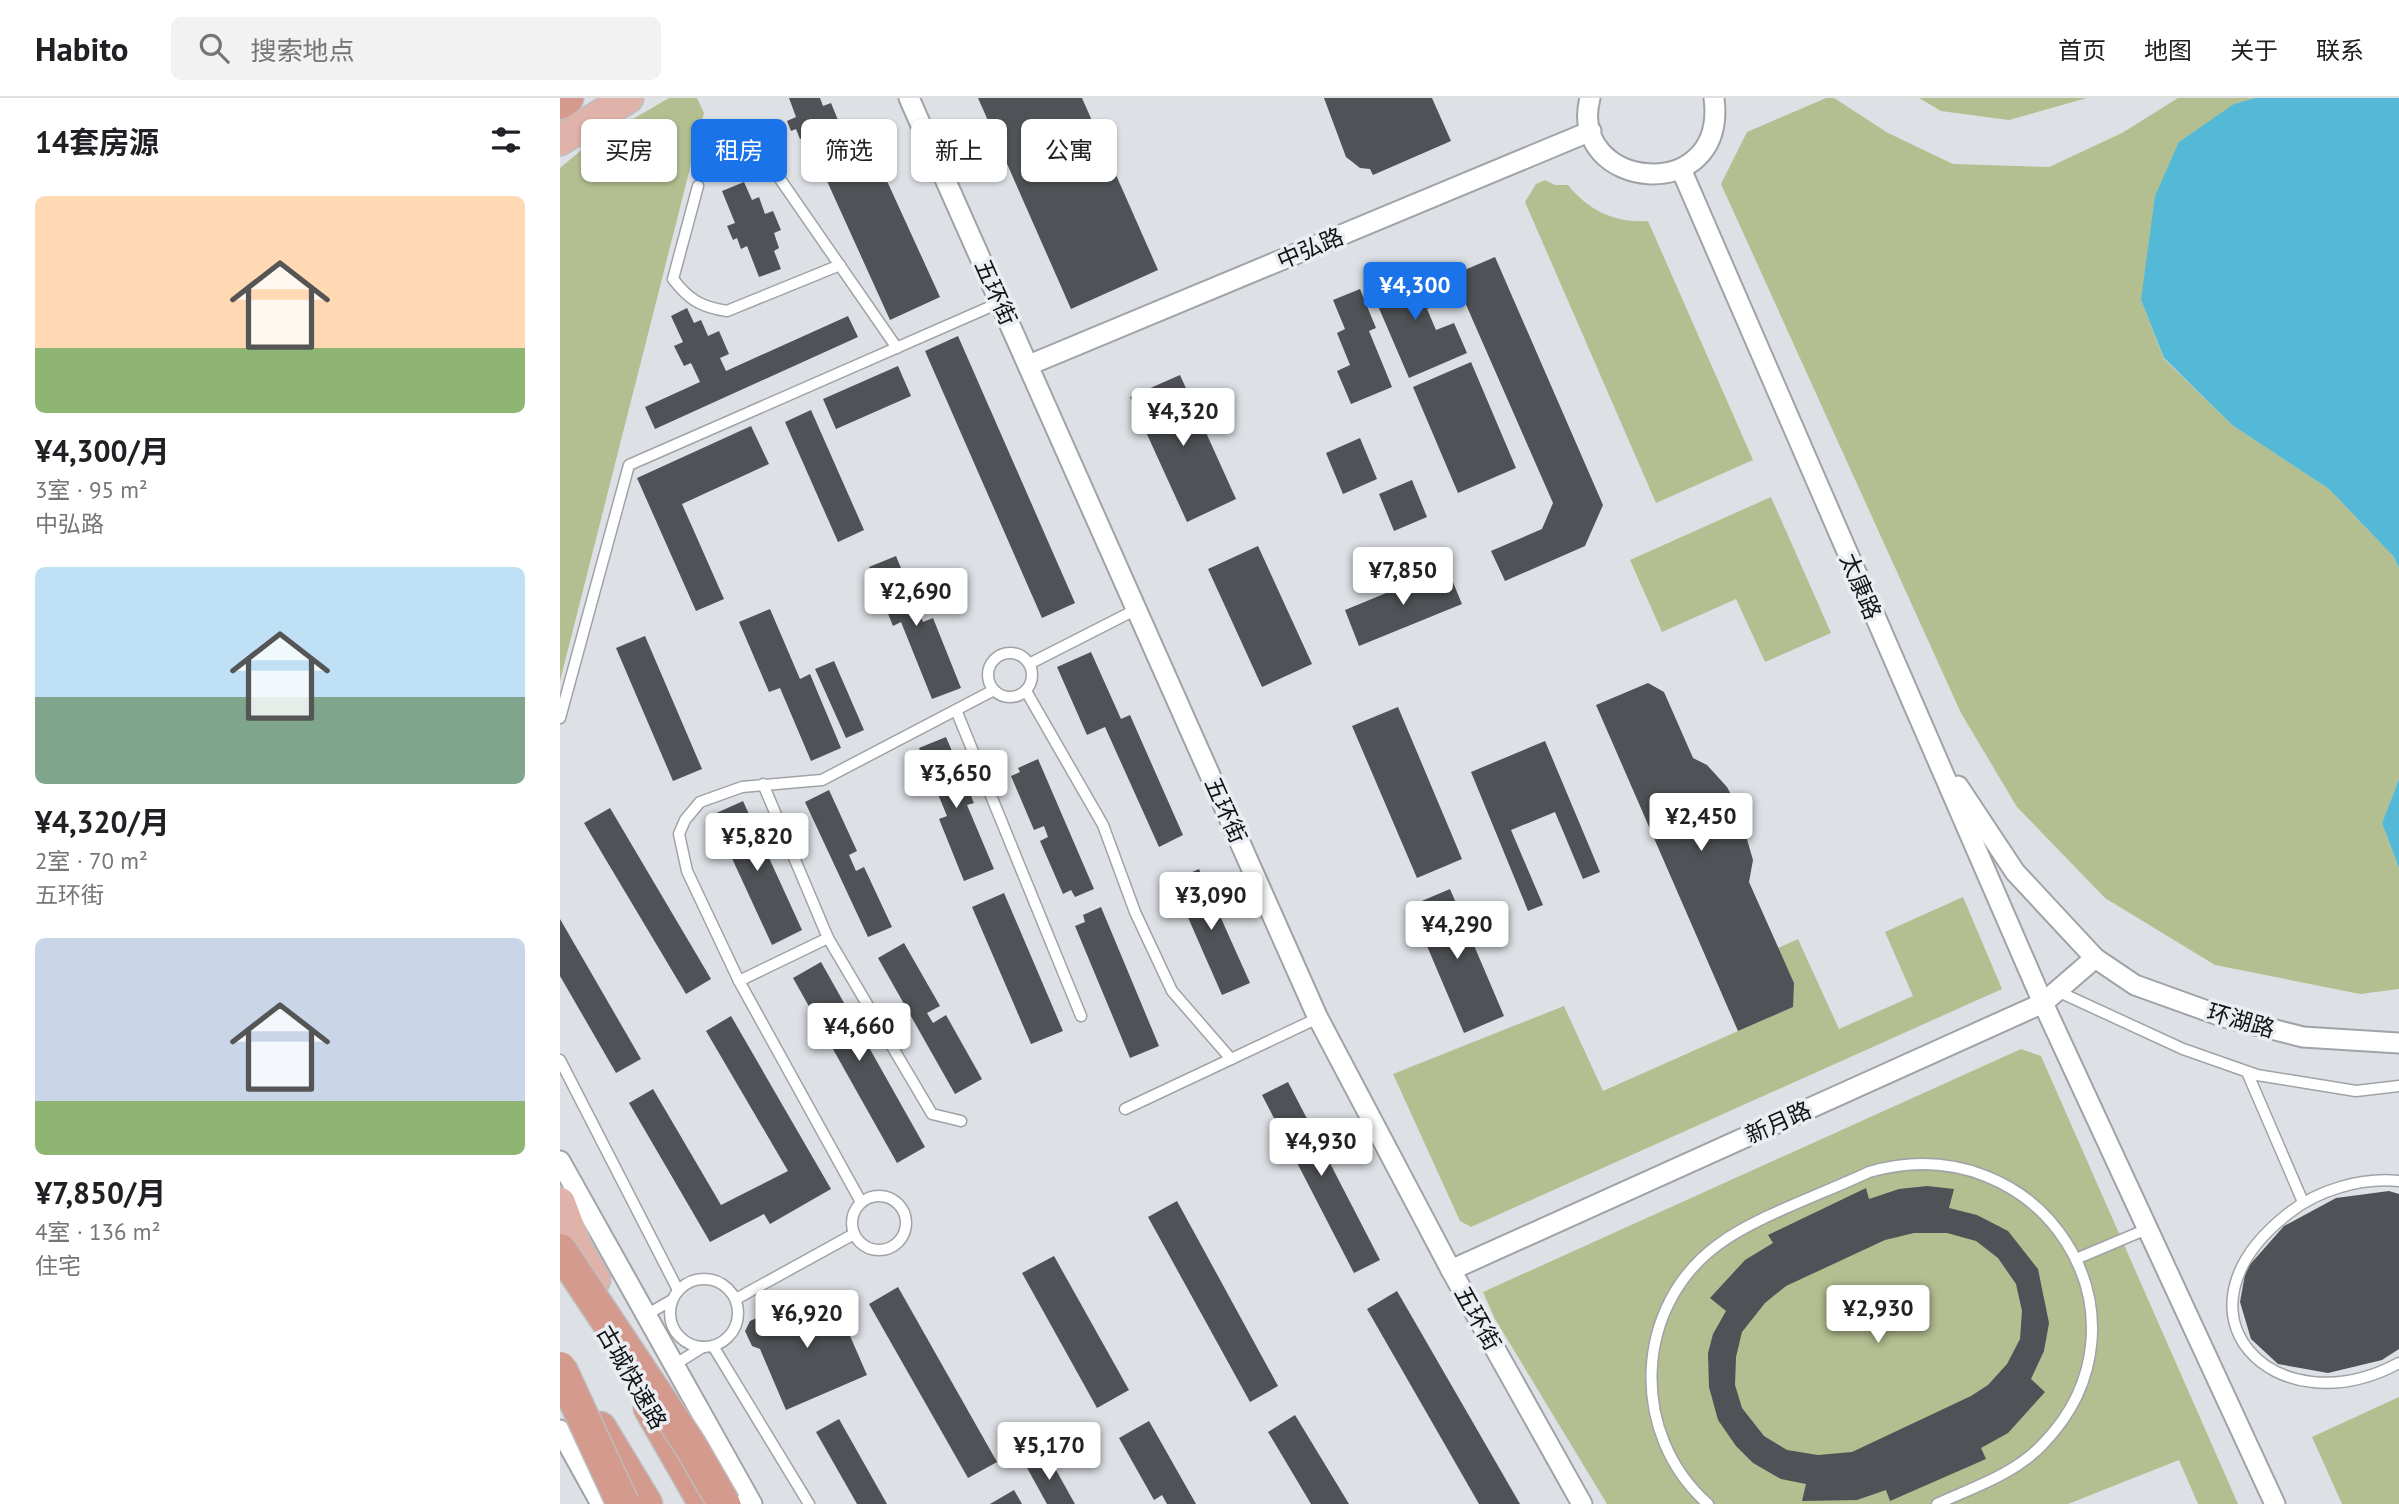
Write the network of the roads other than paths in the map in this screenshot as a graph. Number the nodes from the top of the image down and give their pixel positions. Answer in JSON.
{"nodes":[{"id":1,"x":567,"y":98,"type":"edge"},
{"id":2,"x":628,"y":98,"type":"edge"},
{"id":3,"x":909,"y":98,"type":"edge"},
{"id":4,"x":1590,"y":98,"type":"edge"},
{"id":5,"x":1714,"y":98,"type":"edge"},
{"id":6,"x":560,"y":103,"type":"edge"},
{"id":7,"x":1591,"y":131,"type":"junction"},
{"id":8,"x":560,"y":140,"type":"edge"},
{"id":9,"x":1681,"y":169,"type":"junction"},
{"id":10,"x":782,"y":182,"type":"edge"},
{"id":11,"x":698,"y":186,"type":"dead end"},
{"id":12,"x":840,"y":265,"type":"junction"},
{"id":13,"x":1001,"y":302,"type":"junction"},
{"id":14,"x":897,"y":348,"type":"junction"},
{"id":15,"x":1029,"y":365,"type":"junction"},
{"id":16,"x":1137,"y":609,"type":"junction"},
{"id":17,"x":1891,"y":654,"type":"junction"},
{"id":18,"x":1029,"y":664,"type":"junction"},
{"id":19,"x":994,"y":690,"type":"junction"},
{"id":20,"x":1026,"y":691,"type":"junction"},
{"id":21,"x":956,"y":710,"type":"junction"},
{"id":22,"x":560,"y":718,"type":"edge"},
{"id":23,"x":763,"y":784,"type":"junction"},
{"id":24,"x":828,"y":938,"type":"junction"},
{"id":25,"x":2095,"y":958,"type":"junction"},
{"id":26,"x":739,"y":981,"type":"junction"},
{"id":27,"x":2050,"y":997,"type":"junction"},
{"id":28,"x":1081,"y":1016,"type":"dead end"},
{"id":29,"x":1318,"y":1018,"type":"junction"},
{"id":30,"x":2399,"y":1043,"type":"edge"},
{"id":31,"x":1231,"y":1059,"type":"junction"},
{"id":32,"x":560,"y":1060,"type":"edge"},
{"id":33,"x":2247,"y":1072,"type":"junction"},
{"id":34,"x":2399,"y":1086,"type":"edge"},
{"id":35,"x":1125,"y":1109,"type":"dead end"},
{"id":36,"x":961,"y":1121,"type":"dead end"},
{"id":37,"x":560,"y":1161,"type":"edge"},
{"id":38,"x":2399,"y":1181,"type":"edge"},
{"id":39,"x":861,"y":1202,"type":"junction"},
{"id":40,"x":2303,"y":1202,"type":"junction"},
{"id":41,"x":560,"y":1203,"type":"edge"},
{"id":42,"x":2147,"y":1229,"type":"junction"},
{"id":43,"x":854,"y":1234,"type":"junction"},
{"id":44,"x":560,"y":1250,"type":"edge"},
{"id":45,"x":2076,"y":1259,"type":"junction"},
{"id":46,"x":1451,"y":1270,"type":"junction"},
{"id":47,"x":678,"y":1290,"type":"junction"},
{"id":48,"x":736,"y":1299,"type":"junction"},
{"id":49,"x":672,"y":1300,"type":"junction"},
{"id":50,"x":646,"y":1315,"type":"junction"},
{"id":51,"x":708,"y":1347,"type":"junction"},
{"id":52,"x":560,"y":1360,"type":"edge"},
{"id":53,"x":2399,"y":1363,"type":"edge"},
{"id":54,"x":674,"y":1365,"type":"junction"},
{"id":55,"x":560,"y":1368,"type":"edge"},
{"id":56,"x":560,"y":1376,"type":"edge"},
{"id":57,"x":560,"y":1430,"type":"edge"},
{"id":58,"x":601,"y":1504,"type":"edge"},
{"id":59,"x":623,"y":1504,"type":"edge"},
{"id":60,"x":634,"y":1504,"type":"edge"},
{"id":61,"x":646,"y":1504,"type":"edge"},
{"id":62,"x":705,"y":1504,"type":"edge"},
{"id":63,"x":718,"y":1504,"type":"edge"},
{"id":64,"x":724,"y":1504,"type":"edge"},
{"id":65,"x":752,"y":1504,"type":"edge"},
{"id":66,"x":810,"y":1504,"type":"edge"},
{"id":67,"x":1582,"y":1504,"type":"edge"},
{"id":68,"x":1708,"y":1504,"type":"edge"},
{"id":69,"x":1937,"y":1504,"type":"edge"},
{"id":70,"x":2275,"y":1504,"type":"edge"}],
"edges":[{"from":1,"to":6,"type":"highway"},
{"from":2,"to":8,"type":"main road"},
{"from":3,"to":13,"type":"street","name":"五环街"},
{"from":4,"to":7,"type":"street"},
{"from":5,"to":9,"type":"street"},
{"from":7,"to":9,"type":"street"},
{"from":7,"to":15,"type":"street","name":"中弘路"},
{"from":9,"to":17,"type":"street","name":"太康路"},
{"from":10,"to":12,"type":"lane"},
{"from":11,"to":12,"type":"lane"},
{"from":12,"to":14,"type":"lane"},
{"from":13,"to":14,"type":"lane"},
{"from":13,"to":15,"type":"street","name":"五环街"},
{"from":14,"to":22,"type":"lane"},
{"from":15,"to":16,"type":"street","name":"五环街"},
{"from":16,"to":18,"type":"lane"},
{"from":16,"to":29,"type":"street","name":"五环街"},
{"from":17,"to":25,"type":"street","name":"环湖路"},
{"from":17,"to":27,"type":"street","name":"太康路"},
{"from":18,"to":19,"type":"lane"},
{"from":18,"to":20,"type":"lane"},
{"from":19,"to":20,"type":"lane"},
{"from":19,"to":21,"type":"lane"},
{"from":20,"to":31,"type":"lane"},
{"from":21,"to":23,"type":"lane"},
{"from":21,"to":28,"type":"lane"},
{"from":23,"to":24,"type":"lane"},
{"from":23,"to":26,"type":"lane"},
{"from":24,"to":26,"type":"lane"},
{"from":24,"to":36,"type":"lane"},
{"from":25,"to":27,"type":"street","name":"新月路"},
{"from":25,"to":30,"type":"street","name":"环湖路"},
{"from":26,"to":39,"type":"lane"},
{"from":27,"to":33,"type":"lane"},
{"from":27,"to":42,"type":"street","name":"太康路"},
{"from":27,"to":46,"type":"street","name":"新月路"},
{"from":29,"to":31,"type":"lane"},
{"from":29,"to":46,"type":"street","name":"五环街"},
{"from":31,"to":35,"type":"lane"},
{"from":32,"to":47,"type":"lane"},
{"from":33,"to":34,"type":"lane"},
{"from":33,"to":40,"type":"lane"},
{"from":37,"to":50,"type":"street"},
{"from":38,"to":40,"type":"lane"},
{"from":39,"to":43,"type":"lane"},
{"from":39,"to":43,"type":"lane"},
{"from":40,"to":53,"type":"lane"},
{"from":41,"to":63,"type":"main road"},
{"from":42,"to":45,"type":"lane"},
{"from":42,"to":70,"type":"street","name":"太康路"},
{"from":43,"to":48,"type":"lane"},
{"from":44,"to":62,"type":"highway","name":"古城快速路","bridge":true},
{"from":44,"to":64,"type":"highway","bridge":true},
{"from":45,"to":68,"type":"lane"},
{"from":45,"to":69,"type":"lane"},
{"from":46,"to":67,"type":"street","name":"五环街"},
{"from":47,"to":48,"type":"lane"},
{"from":47,"to":49,"type":"lane"},
{"from":48,"to":51,"type":"lane"},
{"from":49,"to":50,"type":"lane"},
{"from":49,"to":51,"type":"lane"},
{"from":50,"to":54,"type":"street"},
{"from":51,"to":54,"type":"lane"},
{"from":51,"to":66,"type":"lane"},
{"from":52,"to":61,"type":"highway"},
{"from":54,"to":65,"type":"street"},
{"from":55,"to":59,"type":"highway","bridge":true},
{"from":56,"to":60,"type":"main road"},
{"from":57,"to":58,"type":"street"}]}
